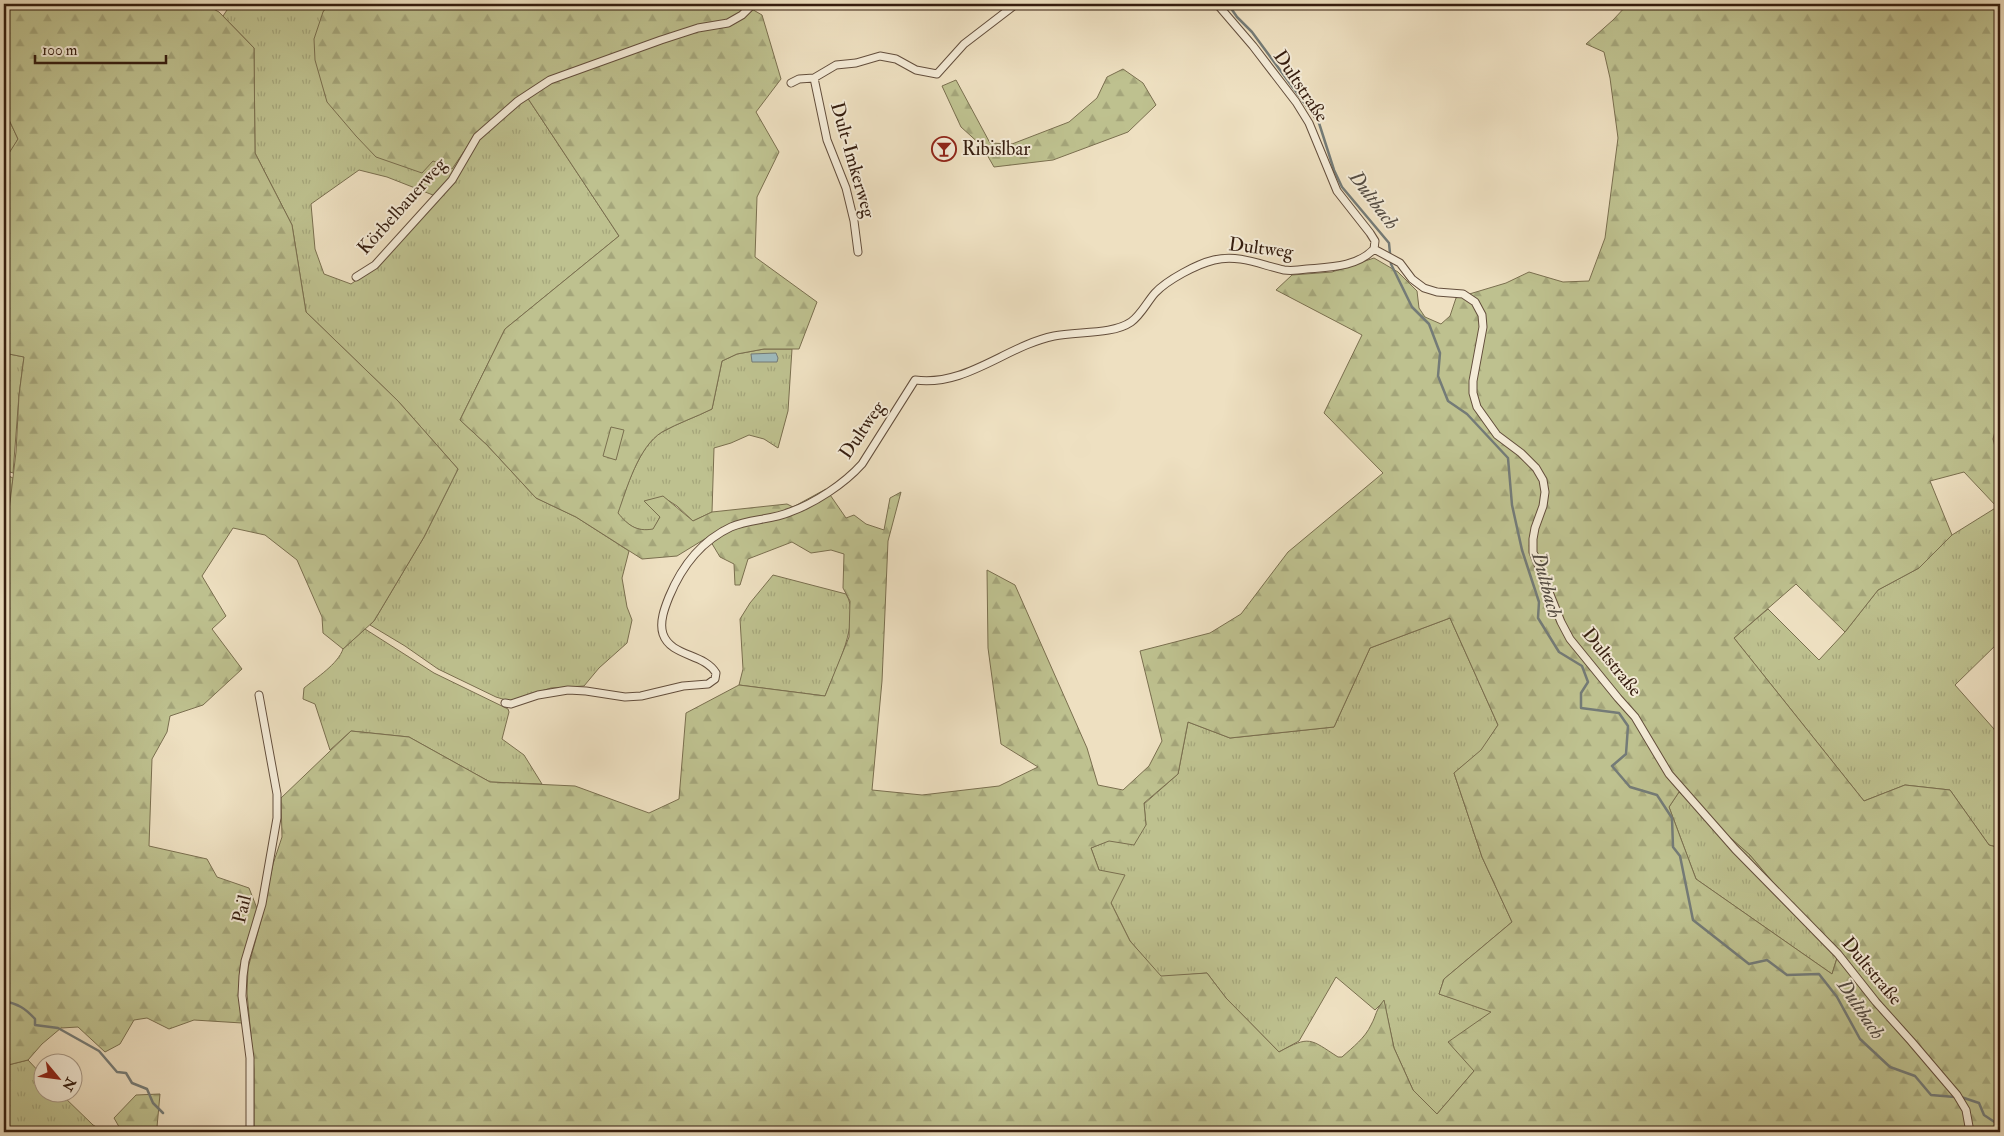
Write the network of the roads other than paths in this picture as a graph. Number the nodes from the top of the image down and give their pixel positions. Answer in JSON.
{"nodes":[{"id":1,"x":753,"y":4,"type":"edge"},
{"id":2,"x":1016,"y":4,"type":"edge"},
{"id":3,"x":1217,"y":4,"type":"edge"},
{"id":4,"x":814,"y":78,"type":"junction"},
{"id":5,"x":791,"y":83,"type":"dead end"},
{"id":6,"x":1374,"y":249,"type":"junction"},
{"id":7,"x":858,"y":252,"type":"dead end"},
{"id":8,"x":356,"y":277,"type":"dead end"},
{"id":9,"x":259,"y":695,"type":"dead end"},
{"id":10,"x":505,"y":703,"type":"dead end"},
{"id":11,"x":250,"y":1132,"type":"edge"},
{"id":12,"x":1970,"y":1132,"type":"edge"}],
"edges":[{"from":1,"to":8,"type":"street","name":"Körbelbauerweg"},
{"from":2,"to":4,"type":"street"},
{"from":3,"to":6,"type":"street","name":"Dultstraße"},
{"from":4,"to":5,"type":"street"},
{"from":4,"to":7,"type":"street","name":"Dult-Imkerweg"},
{"from":6,"to":10,"type":"street","name":"Dultweg"},
{"from":6,"to":12,"type":"street","name":"Dultstraße"},
{"from":9,"to":11,"type":"street","name":"Pail"}]}
